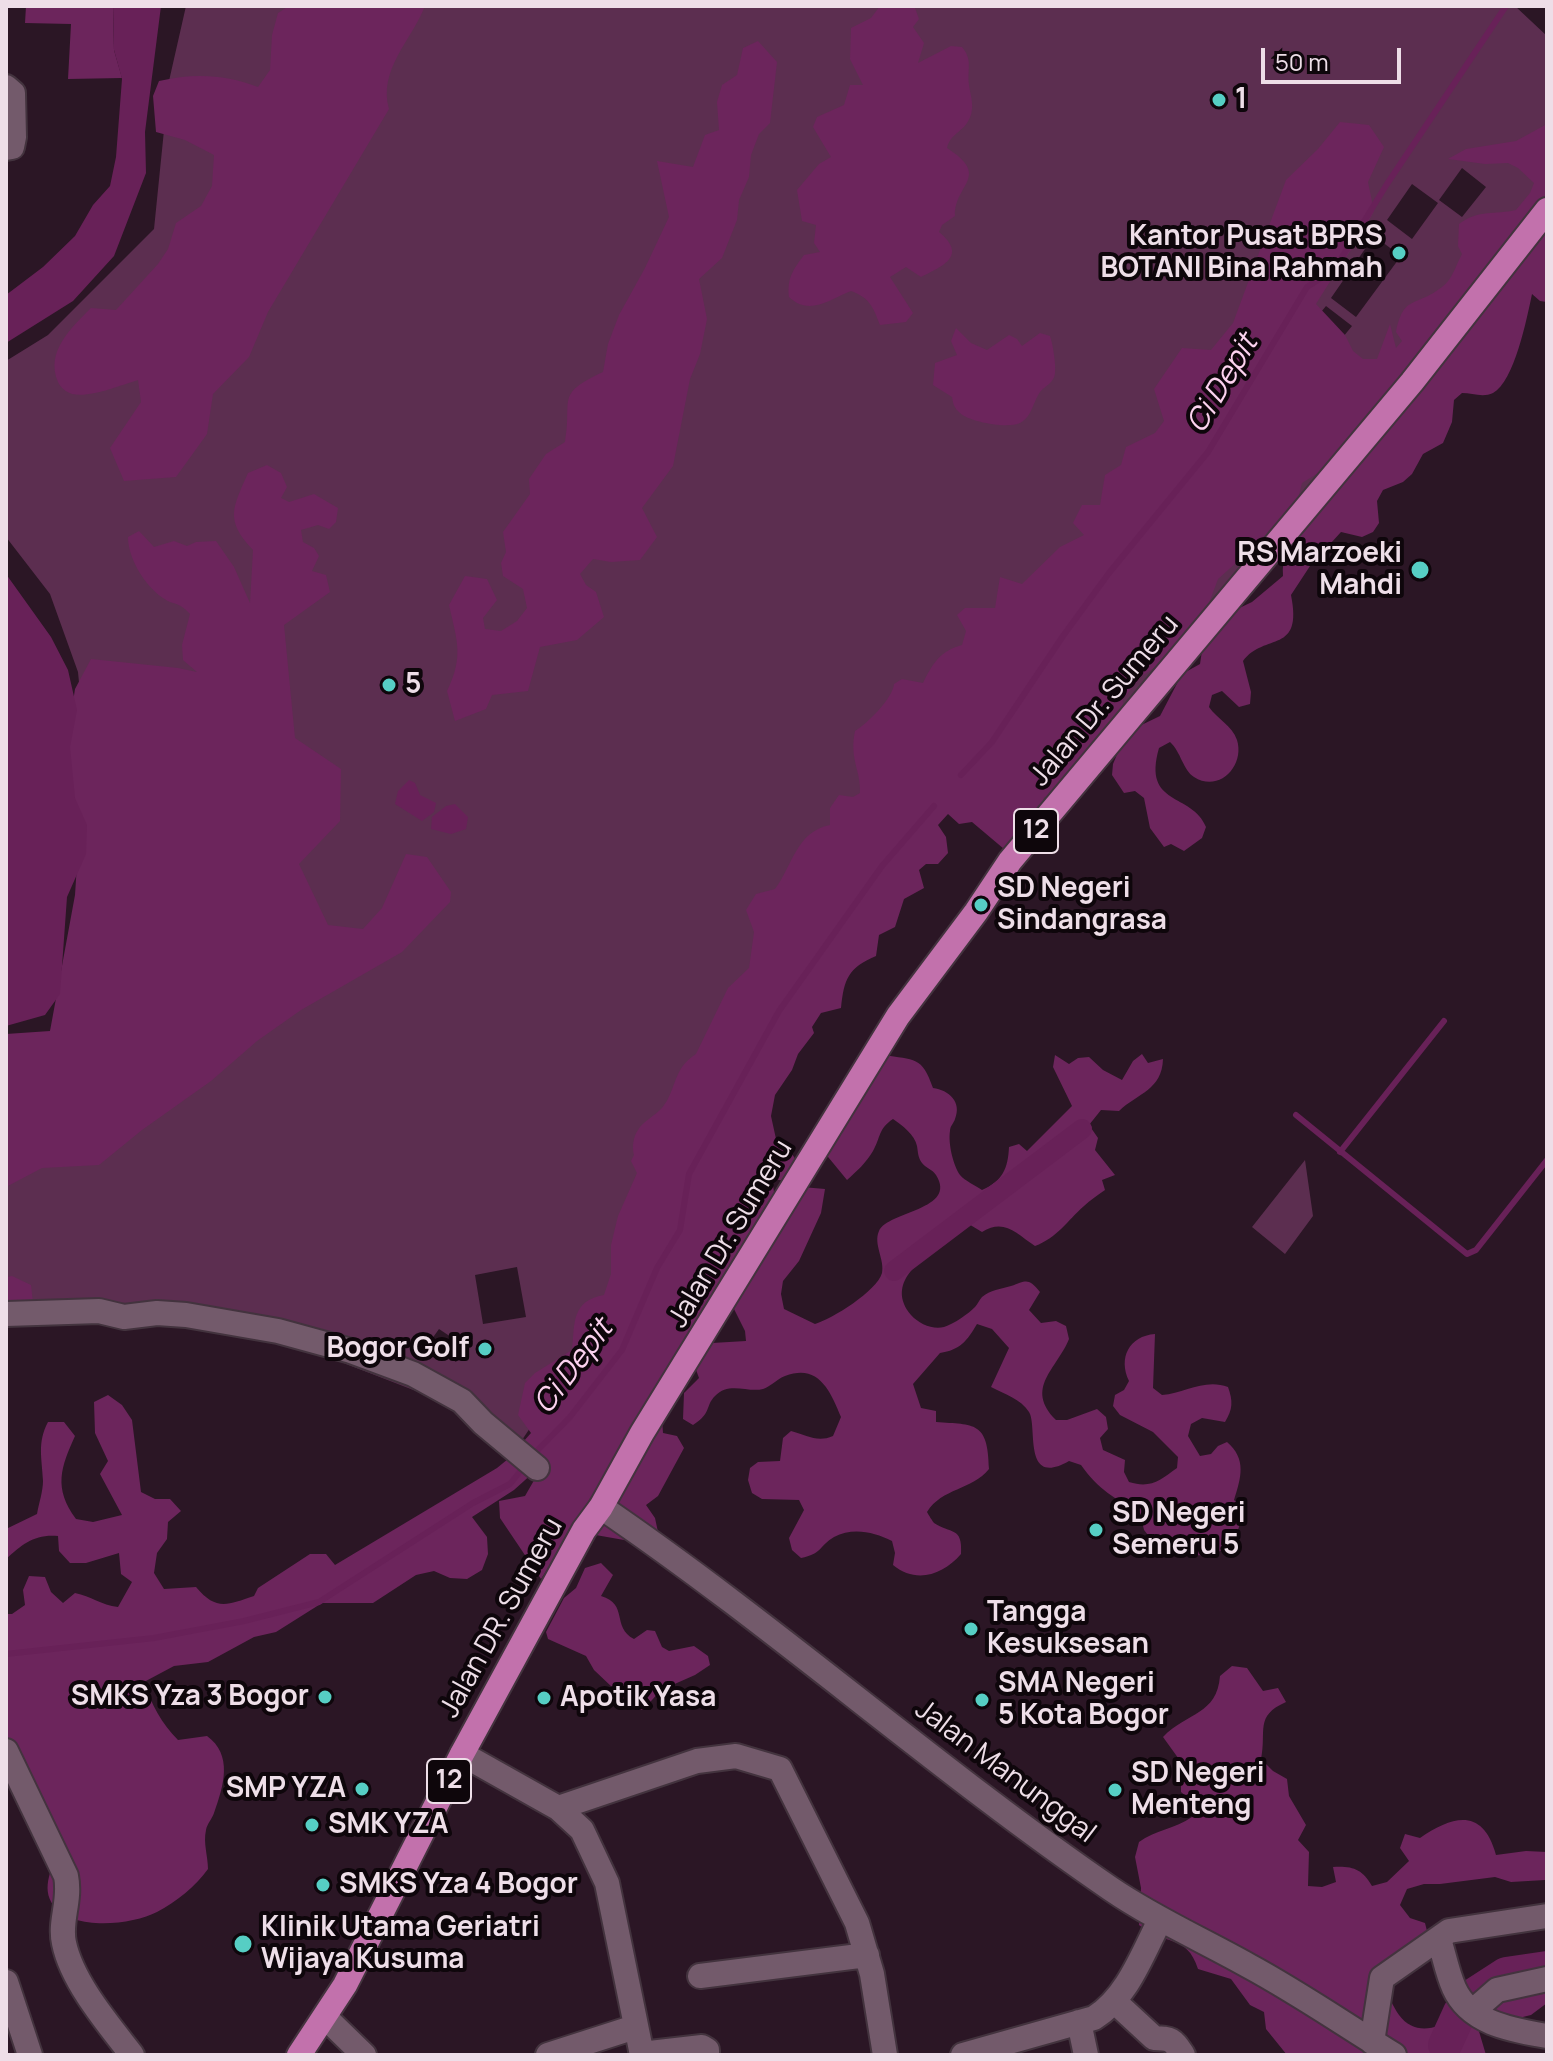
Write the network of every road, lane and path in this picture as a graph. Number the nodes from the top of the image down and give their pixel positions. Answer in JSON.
{"nodes":[{"id":1,"x":6,"y":87,"type":"edge"},
{"id":2,"x":6,"y":148,"type":"edge"},
{"id":3,"x":1547,"y":210,"type":"edge"},
{"id":4,"x":6,"y":1314,"type":"edge"},
{"id":5,"x":537,"y":1468,"type":"dead end"},
{"id":6,"x":601,"y":1507,"type":"junction"},
{"id":7,"x":6,"y":1751,"type":"edge"},
{"id":8,"x":462,"y":1754,"type":"junction"},
{"id":9,"x":558,"y":1808,"type":"junction"},
{"id":10,"x":1547,"y":1916,"type":"edge"},
{"id":11,"x":1160,"y":1920,"type":"junction"},
{"id":12,"x":1439,"y":1939,"type":"junction"},
{"id":13,"x":867,"y":1955,"type":"junction"},
{"id":14,"x":700,"y":1976,"type":"dead end"},
{"id":15,"x":1547,"y":1979,"type":"edge"},
{"id":16,"x":6,"y":1982,"type":"edge"},
{"id":17,"x":1114,"y":2001,"type":"junction"},
{"id":18,"x":1473,"y":2011,"type":"junction"},
{"id":19,"x":325,"y":2017,"type":"junction"},
{"id":20,"x":1079,"y":2022,"type":"junction"},
{"id":21,"x":635,"y":2027,"type":"junction"},
{"id":22,"x":1547,"y":2036,"type":"edge"},
{"id":23,"x":1372,"y":2042,"type":"junction"},
{"id":24,"x":642,"y":2054,"type":"edge"},
{"id":25,"x":966,"y":2054,"type":"edge"},
{"id":26,"x":30,"y":2055,"type":"edge"},
{"id":27,"x":132,"y":2055,"type":"edge"},
{"id":28,"x":299,"y":2055,"type":"edge"},
{"id":29,"x":364,"y":2055,"type":"edge"},
{"id":30,"x":548,"y":2055,"type":"edge"},
{"id":31,"x":707,"y":2055,"type":"edge"},
{"id":32,"x":885,"y":2055,"type":"edge"},
{"id":33,"x":1086,"y":2055,"type":"edge"},
{"id":34,"x":1183,"y":2055,"type":"edge"},
{"id":35,"x":1394,"y":2055,"type":"edge"}],
"edges":[{"from":1,"to":2,"type":"street"},
{"from":3,"to":6,"type":"main road","name":"Jalan Dr. Sumeru","number":"12"},
{"from":4,"to":5,"type":"street"},
{"from":6,"to":8,"type":"main road","name":"Jalan DR. Sumeru","number":"12"},
{"from":6,"to":11,"type":"street","name":"Jalan Manunggal"},
{"from":7,"to":27,"type":"street"},
{"from":8,"to":9,"type":"street"},
{"from":8,"to":19,"type":"main road","name":"Jalan DR. Sumeru","number":"12"},
{"from":9,"to":13,"type":"street"},
{"from":9,"to":21,"type":"street"},
{"from":10,"to":12,"type":"street"},
{"from":11,"to":17,"type":"street"},
{"from":11,"to":23,"type":"street","name":"Jalan Manunggal"},
{"from":12,"to":18,"type":"street"},
{"from":12,"to":23,"type":"street"},
{"from":13,"to":14,"type":"street"},
{"from":13,"to":32,"type":"street"},
{"from":15,"to":18,"type":"street"},
{"from":16,"to":26,"type":"street"},
{"from":17,"to":20,"type":"street"},
{"from":17,"to":34,"type":"street"},
{"from":18,"to":22,"type":"street"},
{"from":19,"to":28,"type":"main road","name":"Jalan DR. Sumeru","number":"12"},
{"from":19,"to":29,"type":"street"},
{"from":20,"to":25,"type":"street"},
{"from":20,"to":33,"type":"street"},
{"from":21,"to":24,"type":"street"},
{"from":21,"to":30,"type":"street"},
{"from":23,"to":35,"type":"street","name":"Jalan Manunggal"},
{"from":24,"to":31,"type":"street"}]}
